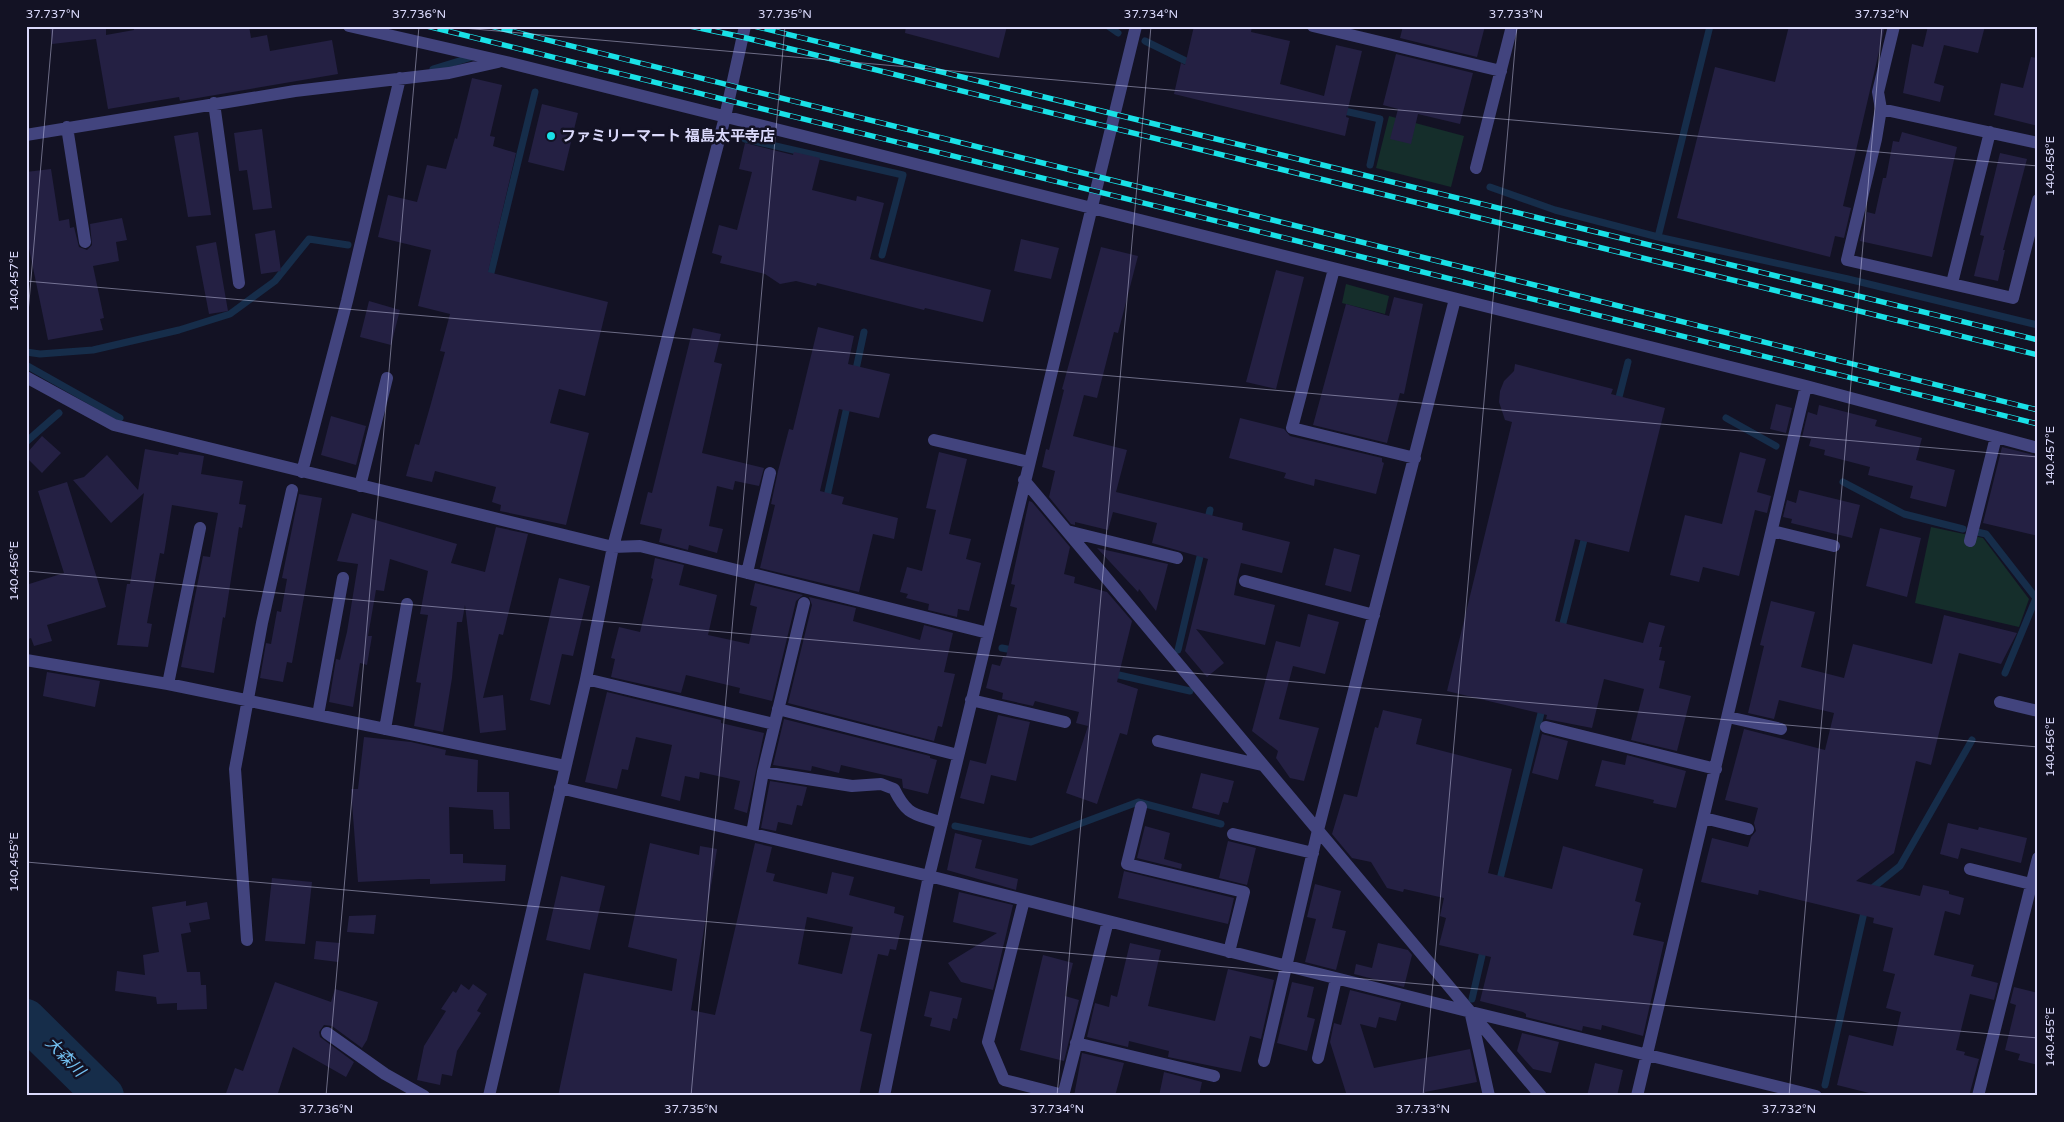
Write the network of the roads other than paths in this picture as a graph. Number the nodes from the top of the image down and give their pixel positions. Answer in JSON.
{"nodes":[{"id":1,"x":349,"y":26,"type":"edge"},
{"id":2,"x":745,"y":26,"type":"edge"},
{"id":3,"x":1136,"y":26,"type":"edge"},
{"id":4,"x":1313,"y":26,"type":"edge"},
{"id":5,"x":1512,"y":26,"type":"edge"},
{"id":6,"x":1894,"y":26,"type":"edge"},
{"id":7,"x":502,"y":61,"type":"junction"},
{"id":8,"x":1501,"y":71,"type":"junction"},
{"id":9,"x":400,"y":78,"type":"junction"},
{"id":10,"x":214,"y":104,"type":"junction"},
{"id":11,"x":1881,"y":109,"type":"junction"},
{"id":12,"x":725,"y":117,"type":"junction"},
{"id":13,"x":67,"y":127,"type":"junction"},
{"id":14,"x":1990,"y":132,"type":"junction"},
{"id":15,"x":26,"y":134,"type":"edge"},
{"id":16,"x":2038,"y":143,"type":"edge"},
{"id":17,"x":1476,"y":168,"type":"dead end"},
{"id":18,"x":2038,"y":200,"type":"edge"},
{"id":19,"x":1090,"y":208,"type":"junction"},
{"id":20,"x":85,"y":242,"type":"dead end"},
{"id":21,"x":1334,"y":269,"type":"junction"},
{"id":22,"x":239,"y":283,"type":"dead end"},
{"id":23,"x":1952,"y":284,"type":"junction"},
{"id":24,"x":1455,"y":299,"type":"junction"},
{"id":25,"x":26,"y":377,"type":"edge"},
{"id":26,"x":386,"y":378,"type":"dead end"},
{"id":27,"x":1806,"y":386,"type":"junction"},
{"id":28,"x":1996,"y":437,"type":"junction"},
{"id":29,"x":934,"y":440,"type":"dead end"},
{"id":30,"x":2038,"y":448,"type":"edge"},
{"id":31,"x":1415,"y":458,"type":"junction"},
{"id":32,"x":1028,"y":462,"type":"junction"},
{"id":33,"x":302,"y":472,"type":"junction"},
{"id":34,"x":770,"y":474,"type":"dead end"},
{"id":35,"x":1024,"y":480,"type":"junction"},
{"id":36,"x":360,"y":486,"type":"junction"},
{"id":37,"x":292,"y":490,"type":"dead end"},
{"id":38,"x":200,"y":528,"type":"dead end"},
{"id":39,"x":1067,"y":531,"type":"junction"},
{"id":40,"x":1772,"y":532,"type":"junction"},
{"id":41,"x":1970,"y":541,"type":"dead end"},
{"id":42,"x":1834,"y":546,"type":"dead end"},
{"id":43,"x":613,"y":548,"type":"junction"},
{"id":44,"x":1177,"y":558,"type":"dead end"},
{"id":45,"x":747,"y":573,"type":"junction"},
{"id":46,"x":344,"y":578,"type":"dead end"},
{"id":47,"x":1244,"y":581,"type":"dead end"},
{"id":48,"x":804,"y":602,"type":"dead end"},
{"id":49,"x":407,"y":604,"type":"dead end"},
{"id":50,"x":1374,"y":615,"type":"junction"},
{"id":51,"x":988,"y":633,"type":"junction"},
{"id":52,"x":26,"y":660,"type":"edge"},
{"id":53,"x":586,"y":679,"type":"junction"},
{"id":54,"x":168,"y":684,"type":"junction"},
{"id":55,"x":972,"y":700,"type":"junction"},
{"id":56,"x":249,"y":701,"type":"junction"},
{"id":57,"x":2000,"y":702,"type":"dead end"},
{"id":58,"x":778,"y":709,"type":"junction"},
{"id":59,"x":2038,"y":711,"type":"edge"},
{"id":60,"x":318,"y":715,"type":"junction"},
{"id":61,"x":1728,"y":716,"type":"junction"},
{"id":62,"x":1065,"y":722,"type":"dead end"},
{"id":63,"x":774,"y":724,"type":"junction"},
{"id":64,"x":1546,"y":727,"type":"dead end"},
{"id":65,"x":386,"y":729,"type":"junction"},
{"id":66,"x":1781,"y":729,"type":"dead end"},
{"id":67,"x":1158,"y":741,"type":"dead end"},
{"id":68,"x":958,"y":755,"type":"junction"},
{"id":69,"x":1262,"y":765,"type":"junction"},
{"id":70,"x":565,"y":766,"type":"junction"},
{"id":71,"x":1716,"y":770,"type":"junction"},
{"id":72,"x":763,"y":772,"type":"junction"},
{"id":73,"x":560,"y":788,"type":"junction"},
{"id":74,"x":1141,"y":807,"type":"dead end"},
{"id":75,"x":1704,"y":818,"type":"junction"},
{"id":76,"x":942,"y":823,"type":"junction"},
{"id":77,"x":1748,"y":829,"type":"dead end"},
{"id":78,"x":1318,"y":830,"type":"junction"},
{"id":79,"x":752,"y":833,"type":"junction"},
{"id":80,"x":1233,"y":834,"type":"dead end"},
{"id":81,"x":1313,"y":853,"type":"junction"},
{"id":82,"x":2038,"y":858,"type":"edge"},
{"id":83,"x":1970,"y":869,"type":"dead end"},
{"id":84,"x":929,"y":876,"type":"junction"},
{"id":85,"x":2031,"y":884,"type":"junction"},
{"id":86,"x":1024,"y":900,"type":"junction"},
{"id":87,"x":1108,"y":921,"type":"junction"},
{"id":88,"x":247,"y":940,"type":"dead end"},
{"id":89,"x":1229,"y":952,"type":"junction"},
{"id":90,"x":1286,"y":966,"type":"junction"},
{"id":91,"x":1336,"y":978,"type":"junction"},
{"id":92,"x":1471,"y":1012,"type":"junction"},
{"id":93,"x":327,"y":1034,"type":"dead end"},
{"id":94,"x":1076,"y":1043,"type":"junction"},
{"id":95,"x":1648,"y":1054,"type":"junction"},
{"id":96,"x":1318,"y":1058,"type":"dead end"},
{"id":97,"x":1264,"y":1061,"type":"dead end"},
{"id":98,"x":1214,"y":1076,"type":"dead end"},
{"id":99,"x":1063,"y":1095,"type":"edge"},
{"id":100,"x":424,"y":1096,"type":"edge"},
{"id":101,"x":489,"y":1096,"type":"edge"},
{"id":102,"x":884,"y":1096,"type":"edge"},
{"id":103,"x":1488,"y":1096,"type":"edge"},
{"id":104,"x":1541,"y":1096,"type":"edge"},
{"id":105,"x":1637,"y":1096,"type":"edge"},
{"id":106,"x":1816,"y":1096,"type":"edge"},
{"id":107,"x":1978,"y":1096,"type":"edge"}],
"edges":[{"from":1,"to":7,"type":"street"},
{"from":2,"to":12,"type":"street"},
{"from":3,"to":19,"type":"street"},
{"from":4,"to":8,"type":"street"},
{"from":5,"to":8,"type":"street"},
{"from":6,"to":11,"type":"street"},
{"from":7,"to":9,"type":"street"},
{"from":7,"to":12,"type":"street"},
{"from":8,"to":17,"type":"street"},
{"from":9,"to":10,"type":"street"},
{"from":9,"to":33,"type":"street"},
{"from":10,"to":13,"type":"street"},
{"from":10,"to":22,"type":"street"},
{"from":11,"to":14,"type":"street"},
{"from":11,"to":23,"type":"street"},
{"from":12,"to":19,"type":"street"},
{"from":12,"to":43,"type":"street"},
{"from":13,"to":15,"type":"street"},
{"from":13,"to":20,"type":"street"},
{"from":14,"to":16,"type":"street"},
{"from":14,"to":23,"type":"street"},
{"from":18,"to":23,"type":"street"},
{"from":19,"to":21,"type":"street"},
{"from":19,"to":32,"type":"street"},
{"from":21,"to":24,"type":"street"},
{"from":21,"to":31,"type":"street"},
{"from":24,"to":27,"type":"street"},
{"from":24,"to":31,"type":"street"},
{"from":25,"to":33,"type":"street"},
{"from":26,"to":36,"type":"street"},
{"from":27,"to":28,"type":"street"},
{"from":27,"to":40,"type":"street"},
{"from":28,"to":30,"type":"street"},
{"from":28,"to":41,"type":"street"},
{"from":29,"to":32,"type":"street"},
{"from":31,"to":50,"type":"street"},
{"from":32,"to":35,"type":"street"},
{"from":33,"to":36,"type":"street"},
{"from":34,"to":45,"type":"street"},
{"from":35,"to":39,"type":"street"},
{"from":35,"to":51,"type":"street"},
{"from":36,"to":43,"type":"street"},
{"from":37,"to":56,"type":"street"},
{"from":38,"to":54,"type":"street"},
{"from":39,"to":44,"type":"street"},
{"from":39,"to":69,"type":"street"},
{"from":40,"to":42,"type":"street"},
{"from":40,"to":61,"type":"street"},
{"from":43,"to":45,"type":"street"},
{"from":43,"to":53,"type":"street"},
{"from":45,"to":51,"type":"street"},
{"from":46,"to":60,"type":"street"},
{"from":47,"to":50,"type":"street"},
{"from":48,"to":58,"type":"street"},
{"from":49,"to":65,"type":"street"},
{"from":50,"to":78,"type":"street"},
{"from":51,"to":55,"type":"street"},
{"from":52,"to":54,"type":"street"},
{"from":53,"to":63,"type":"street"},
{"from":53,"to":70,"type":"street"},
{"from":54,"to":56,"type":"street"},
{"from":55,"to":62,"type":"street"},
{"from":55,"to":68,"type":"street"},
{"from":56,"to":60,"type":"street"},
{"from":56,"to":88,"type":"street"},
{"from":57,"to":59,"type":"street"},
{"from":58,"to":63,"type":"street"},
{"from":58,"to":68,"type":"street"},
{"from":60,"to":65,"type":"street"},
{"from":61,"to":66,"type":"street"},
{"from":61,"to":71,"type":"street"},
{"from":63,"to":72,"type":"street"},
{"from":64,"to":71,"type":"street"},
{"from":65,"to":70,"type":"street"},
{"from":67,"to":69,"type":"street"},
{"from":68,"to":76,"type":"street"},
{"from":69,"to":78,"type":"street"},
{"from":70,"to":73,"type":"street"},
{"from":71,"to":75,"type":"street"},
{"from":72,"to":76,"type":"street"},
{"from":72,"to":79,"type":"street"},
{"from":73,"to":79,"type":"street"},
{"from":73,"to":101,"type":"street"},
{"from":74,"to":89,"type":"street"},
{"from":75,"to":77,"type":"street"},
{"from":75,"to":95,"type":"street"},
{"from":76,"to":84,"type":"street"},
{"from":78,"to":81,"type":"street"},
{"from":78,"to":92,"type":"street"},
{"from":79,"to":84,"type":"street"},
{"from":80,"to":81,"type":"street"},
{"from":81,"to":90,"type":"street"},
{"from":82,"to":85,"type":"street"},
{"from":83,"to":85,"type":"street"},
{"from":84,"to":86,"type":"street"},
{"from":84,"to":102,"type":"street"},
{"from":85,"to":107,"type":"street"},
{"from":86,"to":87,"type":"street"},
{"from":86,"to":99,"type":"street"},
{"from":87,"to":89,"type":"street"},
{"from":87,"to":94,"type":"street"},
{"from":89,"to":90,"type":"street"},
{"from":90,"to":91,"type":"street"},
{"from":90,"to":97,"type":"street"},
{"from":91,"to":92,"type":"street"},
{"from":91,"to":96,"type":"street"},
{"from":92,"to":95,"type":"street"},
{"from":92,"to":103,"type":"street"},
{"from":92,"to":104,"type":"street"},
{"from":93,"to":100,"type":"street"},
{"from":94,"to":98,"type":"street"},
{"from":94,"to":99,"type":"street"},
{"from":95,"to":105,"type":"street"},
{"from":95,"to":106,"type":"street"}]}
